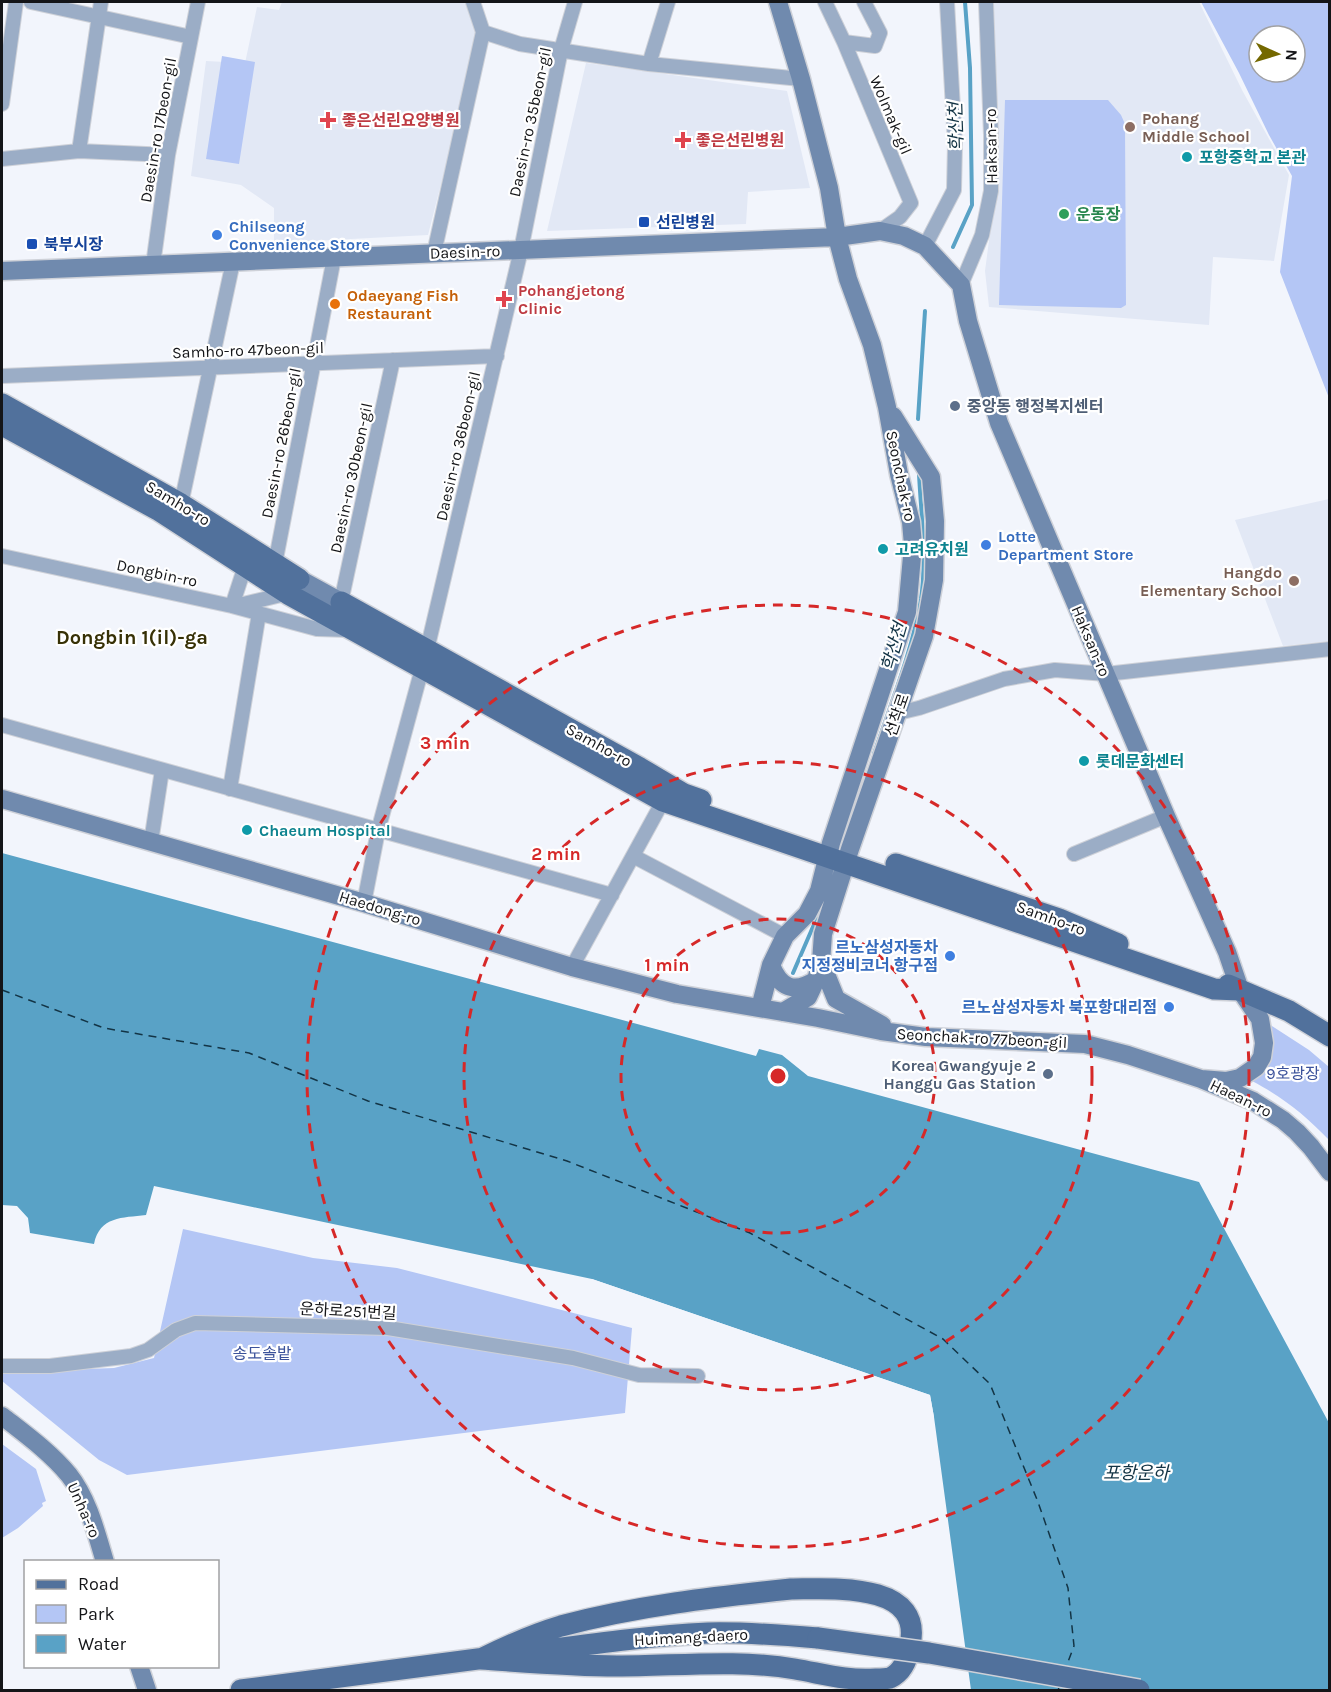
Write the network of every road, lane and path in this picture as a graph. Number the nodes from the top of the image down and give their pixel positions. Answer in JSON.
{"nodes":[{"id":1,"x":16,"y":2,"type":"edge"},
{"id":2,"x":31,"y":2,"type":"edge"},
{"id":3,"x":101,"y":2,"type":"edge"},
{"id":4,"x":198,"y":2,"type":"edge"},
{"id":5,"x":473,"y":2,"type":"edge"},
{"id":6,"x":574,"y":2,"type":"edge"},
{"id":7,"x":668,"y":2,"type":"edge"},
{"id":8,"x":778,"y":2,"type":"edge"},
{"id":9,"x":825,"y":2,"type":"edge"},
{"id":10,"x":864,"y":2,"type":"edge"},
{"id":11,"x":947,"y":2,"type":"edge"},
{"id":12,"x":986,"y":2,"type":"edge"},
{"id":13,"x":98,"y":16,"type":"junction"},
{"id":14,"x":483,"y":32,"type":"junction"},
{"id":15,"x":191,"y":38,"type":"junction"},
{"id":16,"x":844,"y":42,"type":"junction"},
{"id":17,"x":561,"y":50,"type":"junction"},
{"id":18,"x":649,"y":64,"type":"junction"},
{"id":19,"x":801,"y":79,"type":"junction"},
{"id":20,"x":2,"y":104,"type":"edge"},
{"id":21,"x":79,"y":151,"type":"junction"},
{"id":22,"x":168,"y":155,"type":"junction"},
{"id":23,"x":2,"y":159,"type":"edge"},
{"id":24,"x":880,"y":231,"type":"junction"},
{"id":25,"x":837,"y":237,"type":"junction"},
{"id":26,"x":925,"y":246,"type":"junction"},
{"id":27,"x":521,"y":250,"type":"junction"},
{"id":28,"x":434,"y":254,"type":"junction"},
{"id":29,"x":334,"y":258,"type":"junction"},
{"id":30,"x":233,"y":262,"type":"junction"},
{"id":31,"x":153,"y":265,"type":"junction"},
{"id":32,"x":2,"y":271,"type":"edge"},
{"id":33,"x":961,"y":285,"type":"junction"},
{"id":34,"x":496,"y":356,"type":"junction"},
{"id":35,"x":393,"y":360,"type":"junction"},
{"id":36,"x":312,"y":364,"type":"junction"},
{"id":37,"x":211,"y":368,"type":"junction"},
{"id":38,"x":2,"y":376,"type":"edge"},
{"id":39,"x":2,"y":404,"type":"edge"},
{"id":40,"x":887,"y":407,"type":"junction"},
{"id":41,"x":2,"y":424,"type":"edge"},
{"id":42,"x":181,"y":504,"type":"junction"},
{"id":43,"x":2,"y":556,"type":"edge"},
{"id":44,"x":275,"y":564,"type":"junction"},
{"id":45,"x":245,"y":566,"type":"junction"},
{"id":46,"x":294,"y":587,"type":"junction"},
{"id":47,"x":340,"y":602,"type":"junction"},
{"id":48,"x":232,"y":606,"type":"junction"},
{"id":49,"x":259,"y":614,"type":"junction"},
{"id":50,"x":356,"y":631,"type":"junction"},
{"id":51,"x":1329,"y":649,"type":"edge"},
{"id":52,"x":424,"y":659,"type":"junction"},
{"id":53,"x":1106,"y":675,"type":"junction"},
{"id":54,"x":898,"y":712,"type":"junction"},
{"id":55,"x":2,"y":726,"type":"edge"},
{"id":56,"x":162,"y":770,"type":"junction"},
{"id":57,"x":230,"y":789,"type":"junction"},
{"id":58,"x":2,"y":799,"type":"edge"},
{"id":59,"x":663,"y":801,"type":"junction"},
{"id":60,"x":1166,"y":816,"type":"junction"},
{"id":61,"x":378,"y":831,"type":"junction"},
{"id":62,"x":150,"y":842,"type":"junction"},
{"id":63,"x":839,"y":852,"type":"junction"},
{"id":64,"x":1074,"y":854,"type":"dead end"},
{"id":65,"x":633,"y":856,"type":"junction"},
{"id":66,"x":612,"y":896,"type":"junction"},
{"id":67,"x":364,"y":903,"type":"junction"},
{"id":68,"x":785,"y":936,"type":"junction"},
{"id":69,"x":771,"y":965,"type":"junction"},
{"id":70,"x":572,"y":967,"type":"junction"},
{"id":71,"x":819,"y":971,"type":"junction"},
{"id":72,"x":1240,"y":990,"type":"junction"},
{"id":73,"x":760,"y":1008,"type":"junction"},
{"id":74,"x":783,"y":1012,"type":"junction"},
{"id":75,"x":900,"y":1034,"type":"junction"},
{"id":76,"x":1329,"y":1036,"type":"edge"},
{"id":77,"x":1201,"y":1079,"type":"junction"},
{"id":78,"x":1329,"y":1172,"type":"edge"},
{"id":79,"x":2,"y":1366,"type":"edge"},
{"id":80,"x":698,"y":1376,"type":"dead end"},
{"id":81,"x":2,"y":1416,"type":"edge"},
{"id":82,"x":104,"y":1560,"type":"edge"},
{"id":83,"x":481,"y":1659,"type":"junction"},
{"id":84,"x":140,"y":1668,"type":"edge"},
{"id":85,"x":147,"y":1690,"type":"edge"},
{"id":86,"x":241,"y":1690,"type":"edge"},
{"id":87,"x":1139,"y":1690,"type":"edge"}],
"edges":[{"from":1,"to":20,"type":"street"},
{"from":2,"to":13,"type":"street"},
{"from":3,"to":13,"type":"street"},
{"from":4,"to":15,"type":"street","name":"Daesin-ro 17beon-gil"},
{"from":5,"to":14,"type":"street"},
{"from":6,"to":17,"type":"street","name":"Daesin-ro 35beon-gil"},
{"from":7,"to":18,"type":"street"},
{"from":8,"to":19,"type":"street","name":"Seonchak-ro"},
{"from":9,"to":16,"type":"street","name":"Wolmak-gil"},
{"from":10,"to":16,"type":"street"},
{"from":11,"to":26,"type":"street"},
{"from":12,"to":33,"type":"street","name":"Haksan-ro"},
{"from":13,"to":15,"type":"street"},
{"from":13,"to":21,"type":"street"},
{"from":14,"to":17,"type":"street"},
{"from":14,"to":28,"type":"street"},
{"from":15,"to":22,"type":"street","name":"Daesin-ro 17beon-gil"},
{"from":16,"to":24,"type":"street","name":"Wolmak-gil"},
{"from":17,"to":18,"type":"street"},
{"from":17,"to":27,"type":"street","name":"Daesin-ro 35beon-gil"},
{"from":18,"to":19,"type":"street"},
{"from":19,"to":25,"type":"street","name":"Seonchak-ro"},
{"from":21,"to":22,"type":"street"},
{"from":21,"to":23,"type":"street"},
{"from":22,"to":31,"type":"street","name":"Daesin-ro 17beon-gil"},
{"from":24,"to":25,"type":"street","name":"Daesin-ro"},
{"from":24,"to":26,"type":"street","name":"Daesin-ro"},
{"from":25,"to":27,"type":"street","name":"Daesin-ro"},
{"from":25,"to":40,"type":"street","name":"Seonchak-ro"},
{"from":26,"to":33,"type":"street"},
{"from":27,"to":28,"type":"street","name":"Daesin-ro"},
{"from":27,"to":34,"type":"street","name":"Daesin-ro 36beon-gil"},
{"from":28,"to":29,"type":"street","name":"Daesin-ro"},
{"from":29,"to":30,"type":"street","name":"Daesin-ro"},
{"from":29,"to":36,"type":"street","name":"Daesin-ro 26beon-gil"},
{"from":30,"to":31,"type":"street","name":"Daesin-ro"},
{"from":30,"to":37,"type":"street"},
{"from":31,"to":32,"type":"street","name":"Daesin-ro"},
{"from":33,"to":53,"type":"street","name":"Haksan-ro"},
{"from":34,"to":35,"type":"street","name":"Samho-ro 47beon-gil"},
{"from":34,"to":52,"type":"street","name":"Daesin-ro 36beon-gil"},
{"from":35,"to":36,"type":"street","name":"Samho-ro 47beon-gil"},
{"from":35,"to":47,"type":"street","name":"Daesin-ro 30beon-gil"},
{"from":36,"to":37,"type":"street","name":"Samho-ro 47beon-gil"},
{"from":36,"to":44,"type":"street","name":"Daesin-ro 26beon-gil"},
{"from":37,"to":38,"type":"street","name":"Samho-ro 47beon-gil"},
{"from":37,"to":42,"type":"street"},
{"from":39,"to":42,"type":"main road","name":"Samho-ro"},
{"from":40,"to":54,"type":"street","name":"선착로"},
{"from":40,"to":63,"type":"street","name":"Seonchak-ro"},
{"from":41,"to":45,"type":"main road","name":"Samho-ro"},
{"from":42,"to":44,"type":"main road","name":"Samho-ro"},
{"from":43,"to":48,"type":"street","name":"Dongbin-ro"},
{"from":44,"to":46,"type":"main road","name":"Samho-ro"},
{"from":45,"to":46,"type":"main road","name":"Samho-ro"},
{"from":45,"to":48,"type":"street"},
{"from":46,"to":47,"type":"street","name":"Samho-ro"},
{"from":46,"to":48,"type":"street","name":"Dongbin-ro"},
{"from":46,"to":50,"type":"main road","name":"Samho-ro"},
{"from":47,"to":52,"type":"main road","name":"Samho-ro"},
{"from":48,"to":49,"type":"street"},
{"from":49,"to":50,"type":"street"},
{"from":49,"to":57,"type":"street"},
{"from":50,"to":52,"type":"main road","name":"Samho-ro"},
{"from":51,"to":53,"type":"street"},
{"from":52,"to":59,"type":"main road","name":"Samho-ro"},
{"from":52,"to":61,"type":"street","name":"Daesin-ro 36beon-gil"},
{"from":52,"to":63,"type":"main road","name":"Samho-ro"},
{"from":53,"to":54,"type":"street"},
{"from":53,"to":60,"type":"street","name":"Haksan-ro"},
{"from":54,"to":63,"type":"street","name":"선착로"},
{"from":55,"to":56,"type":"street"},
{"from":56,"to":57,"type":"street"},
{"from":56,"to":62,"type":"street"},
{"from":57,"to":61,"type":"street"},
{"from":58,"to":62,"type":"street","name":"Haedong-ro"},
{"from":59,"to":63,"type":"main road","name":"Samho-ro"},
{"from":59,"to":65,"type":"street"},
{"from":60,"to":64,"type":"street"},
{"from":60,"to":72,"type":"street","name":"Haksan-ro"},
{"from":61,"to":66,"type":"street"},
{"from":61,"to":67,"type":"street","name":"Daesin-ro 36beon-gil"},
{"from":62,"to":67,"type":"street","name":"Haedong-ro"},
{"from":63,"to":68,"type":"street","name":"Seonchak-ro"},
{"from":63,"to":71,"type":"street","name":"선착로"},
{"from":63,"to":72,"type":"main road","name":"Samho-ro"},
{"from":65,"to":66,"type":"street"},
{"from":65,"to":68,"type":"street"},
{"from":66,"to":70,"type":"street"},
{"from":67,"to":70,"type":"street","name":"Haedong-ro"},
{"from":68,"to":69,"type":"street","name":"Seonchak-ro"},
{"from":69,"to":71,"type":"street"},
{"from":69,"to":73,"type":"street","name":"Seonchak-ro"},
{"from":70,"to":73,"type":"street","name":"Haedong-ro"},
{"from":71,"to":74,"type":"street"},
{"from":71,"to":75,"type":"street"},
{"from":72,"to":76,"type":"main road","name":"Samho-ro"},
{"from":72,"to":77,"type":"street","name":"Haksan-ro"},
{"from":73,"to":74,"type":"street","name":"Seonchak-ro 77beon-gil"},
{"from":74,"to":75,"type":"street","name":"Seonchak-ro 77beon-gil"},
{"from":75,"to":77,"type":"street","name":"Seonchak-ro 77beon-gil"},
{"from":77,"to":78,"type":"street","name":"Haean-ro"},
{"from":79,"to":80,"type":"street","name":"운하로251번길"},
{"from":81,"to":82,"type":"street","name":"Unha-ro"},
{"from":83,"to":83,"type":"main road"},
{"from":83,"to":86,"type":"main road","name":"Huimang-daero"},
{"from":83,"to":87,"type":"main road","name":"Huimang-daero","bridge":true},
{"from":84,"to":85,"type":"street"}]}
